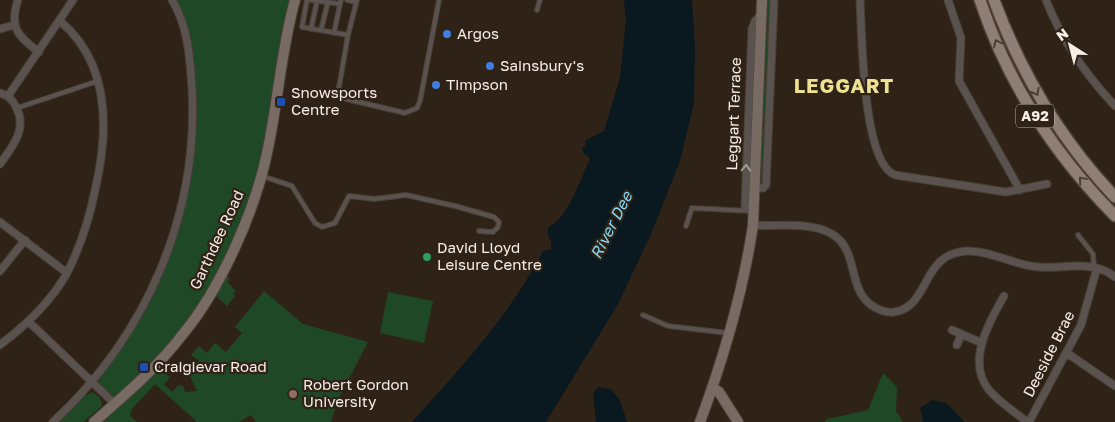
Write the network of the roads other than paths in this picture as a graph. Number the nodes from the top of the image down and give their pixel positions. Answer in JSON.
{"nodes":[{"id":1,"x":18,"y":0,"type":"edge"},
{"id":2,"x":73,"y":0,"type":"edge"},
{"id":3,"x":172,"y":0,"type":"edge"},
{"id":4,"x":295,"y":0,"type":"edge"},
{"id":5,"x":309,"y":0,"type":"edge"},
{"id":6,"x":347,"y":0,"type":"edge"},
{"id":7,"x":439,"y":0,"type":"edge"},
{"id":8,"x":540,"y":0,"type":"edge"},
{"id":9,"x":762,"y":0,"type":"edge"},
{"id":10,"x":774,"y":0,"type":"edge"},
{"id":11,"x":860,"y":0,"type":"edge"},
{"id":12,"x":948,"y":0,"type":"edge"},
{"id":13,"x":980,"y":0,"type":"edge"},
{"id":14,"x":994,"y":0,"type":"edge"},
{"id":15,"x":1046,"y":0,"type":"edge"},
{"id":16,"x":317,"y":1,"type":"edge"},
{"id":17,"x":357,"y":1,"type":"edge"},
{"id":18,"x":328,"y":2,"type":"junction"},
{"id":19,"x":340,"y":2,"type":"edge"},
{"id":20,"x":537,"y":10,"type":"dead end"},
{"id":21,"x":761,"y":15,"type":"junction"},
{"id":22,"x":60,"y":21,"type":"junction"},
{"id":23,"x":14,"y":25,"type":"junction"},
{"id":24,"x":311,"y":28,"type":"junction"},
{"id":25,"x":0,"y":29,"type":"edge"},
{"id":26,"x":321,"y":30,"type":"junction"},
{"id":27,"x":334,"y":33,"type":"junction"},
{"id":28,"x":348,"y":35,"type":"junction"},
{"id":29,"x":39,"y":52,"type":"junction"},
{"id":30,"x":99,"y":80,"type":"junction"},
{"id":31,"x":0,"y":93,"type":"edge"},
{"id":32,"x":8,"y":96,"type":"junction"},
{"id":33,"x":1114,"y":102,"type":"edge"},
{"id":34,"x":17,"y":108,"type":"junction"},
{"id":35,"x":0,"y":164,"type":"edge"},
{"id":36,"x":262,"y":175,"type":"junction"},
{"id":37,"x":1047,"y":184,"type":"dead end"},
{"id":38,"x":755,"y":188,"type":"junction"},
{"id":39,"x":1020,"y":190,"type":"junction"},
{"id":40,"x":1115,"y":197,"type":"edge"},
{"id":41,"x":754,"y":211,"type":"junction"},
{"id":42,"x":1115,"y":216,"type":"edge"},
{"id":43,"x":0,"y":222,"type":"edge"},
{"id":44,"x":753,"y":225,"type":"junction"},
{"id":45,"x":686,"y":226,"type":"dead end"},
{"id":46,"x":479,"y":230,"type":"dead end"},
{"id":47,"x":1078,"y":235,"type":"dead end"},
{"id":48,"x":24,"y":240,"type":"junction"},
{"id":49,"x":1096,"y":268,"type":"junction"},
{"id":50,"x":0,"y":271,"type":"edge"},
{"id":51,"x":66,"y":274,"type":"junction"},
{"id":52,"x":1115,"y":277,"type":"edge"},
{"id":53,"x":1004,"y":296,"type":"dead end"},
{"id":54,"x":990,"y":301,"type":"dead end"},
{"id":55,"x":999,"y":305,"type":"junction"},
{"id":56,"x":643,"y":315,"type":"dead end"},
{"id":57,"x":28,"y":321,"type":"junction"},
{"id":58,"x":952,"y":330,"type":"dead end"},
{"id":59,"x":730,"y":334,"type":"junction"},
{"id":60,"x":961,"y":334,"type":"junction"},
{"id":61,"x":982,"y":343,"type":"junction"},
{"id":62,"x":0,"y":345,"type":"edge"},
{"id":63,"x":957,"y":345,"type":"dead end"},
{"id":64,"x":1068,"y":353,"type":"junction"},
{"id":65,"x":93,"y":384,"type":"junction"},
{"id":66,"x":1115,"y":386,"type":"edge"},
{"id":67,"x":713,"y":388,"type":"junction"},
{"id":68,"x":115,"y":404,"type":"junction"},
{"id":69,"x":53,"y":422,"type":"edge"},
{"id":70,"x":94,"y":422,"type":"edge"},
{"id":71,"x":700,"y":422,"type":"edge"},
{"id":72,"x":738,"y":422,"type":"edge"},
{"id":73,"x":1028,"y":422,"type":"edge"}],
"edges":[{"from":1,"to":23,"type":"street"},
{"from":2,"to":22,"type":"street"},
{"from":3,"to":65,"type":"street"},
{"from":4,"to":36,"type":"street","name":"Garthdee Road"},
{"from":5,"to":16,"type":"lane"},
{"from":5,"to":24,"type":"lane"},
{"from":6,"to":17,"type":"lane"},
{"from":7,"to":28,"type":"lane"},
{"from":8,"to":20,"type":"lane"},
{"from":9,"to":21,"type":"street","name":"Leggart Terrace"},
{"from":10,"to":38,"type":"street","name":"Leggart Terrace"},
{"from":11,"to":39,"type":"street"},
{"from":12,"to":39,"type":"street"},
{"from":42,"to":13,"type":"main road","number":"A92","one_way":true},
{"from":14,"to":40,"type":"main road","number":"A92","one_way":true},
{"from":15,"to":33,"type":"street"},
{"from":16,"to":18,"type":"lane"},
{"from":16,"to":24,"type":"lane"},
{"from":17,"to":28,"type":"lane"},
{"from":18,"to":19,"type":"lane"},
{"from":18,"to":26,"type":"lane"},
{"from":19,"to":27,"type":"lane"},
{"from":21,"to":38,"type":"street","name":"Leggart Terrace"},
{"from":41,"to":21,"type":"street","name":"Leggart Terrace","one_way":true},
{"from":22,"to":29,"type":"street"},
{"from":22,"to":30,"type":"street"},
{"from":23,"to":25,"type":"street"},
{"from":23,"to":29,"type":"street"},
{"from":24,"to":26,"type":"lane"},
{"from":26,"to":27,"type":"lane"},
{"from":27,"to":28,"type":"lane"},
{"from":29,"to":32,"type":"street"},
{"from":30,"to":34,"type":"lane"},
{"from":30,"to":51,"type":"street"},
{"from":31,"to":32,"type":"street"},
{"from":32,"to":34,"type":"street"},
{"from":34,"to":35,"type":"street"},
{"from":36,"to":46,"type":"lane"},
{"from":36,"to":68,"type":"street","name":"Garthdee Road"},
{"from":37,"to":39,"type":"street"},
{"from":38,"to":41,"type":"street","name":"Leggart Terrace"},
{"from":41,"to":44,"type":"street","name":"Leggart Terrace"},
{"from":41,"to":45,"type":"lane"},
{"from":43,"to":48,"type":"street"},
{"from":44,"to":49,"type":"street"},
{"from":44,"to":59,"type":"street","name":"Leggart Terrace"},
{"from":47,"to":49,"type":"lane"},
{"from":48,"to":50,"type":"street"},
{"from":48,"to":51,"type":"street"},
{"from":49,"to":52,"type":"street"},
{"from":49,"to":64,"type":"street","name":"Deeside Brae"},
{"from":51,"to":57,"type":"street"},
{"from":53,"to":55,"type":"street"},
{"from":54,"to":55,"type":"street"},
{"from":55,"to":61,"type":"street"},
{"from":56,"to":59,"type":"lane"},
{"from":57,"to":62,"type":"street"},
{"from":57,"to":65,"type":"street"},
{"from":58,"to":60,"type":"street"},
{"from":59,"to":67,"type":"street","name":"Leggart Terrace"},
{"from":60,"to":61,"type":"street"},
{"from":60,"to":63,"type":"street"},
{"from":61,"to":73,"type":"street"},
{"from":64,"to":66,"type":"street"},
{"from":64,"to":73,"type":"street","name":"Deeside Brae"},
{"from":65,"to":68,"type":"street"},
{"from":65,"to":69,"type":"street"},
{"from":67,"to":71,"type":"street","name":"Leggart Terrace"},
{"from":67,"to":72,"type":"street"},
{"from":68,"to":70,"type":"street","name":"Garthdee Road"}]}
